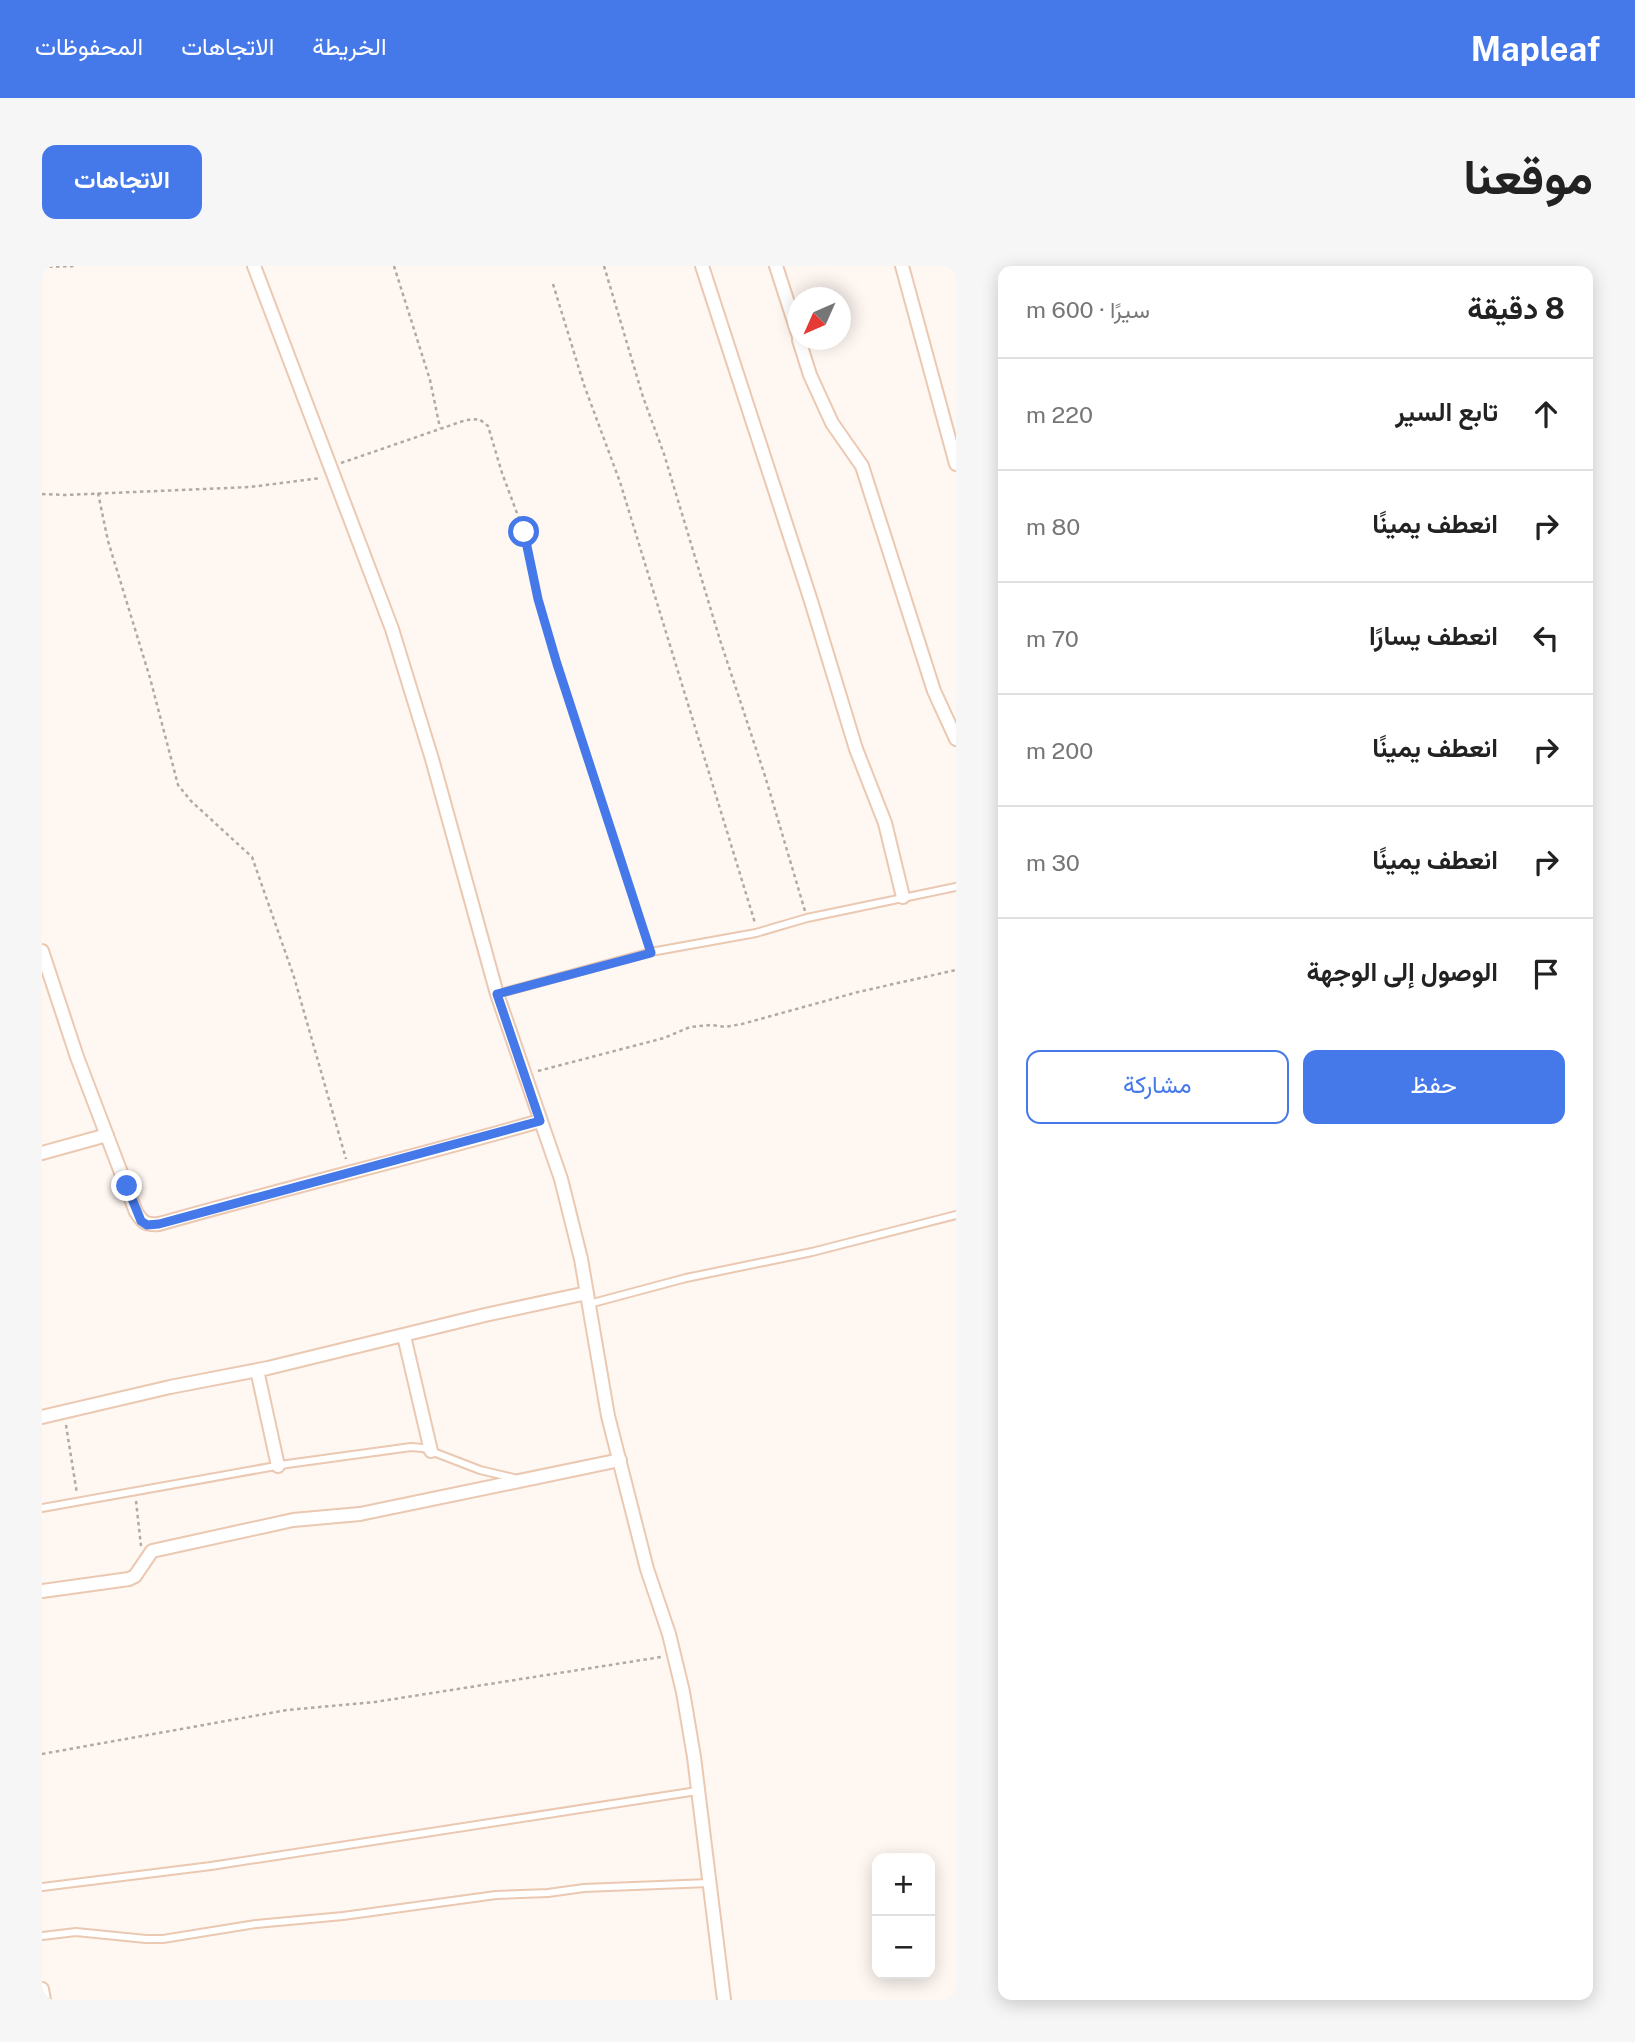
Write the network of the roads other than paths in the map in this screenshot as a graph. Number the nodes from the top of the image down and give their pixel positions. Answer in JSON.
{"nodes":[{"id":1,"x":254,"y":266,"type":"edge"},
{"id":2,"x":702,"y":266,"type":"edge"},
{"id":3,"x":776,"y":266,"type":"edge"},
{"id":4,"x":902,"y":266,"type":"edge"},
{"id":5,"x":788,"y":304,"type":"edge"},
{"id":6,"x":803,"y":350,"type":"edge"},
{"id":7,"x":956,"y":464,"type":"edge"},
{"id":8,"x":956,"y":739,"type":"edge"},
{"id":9,"x":956,"y":887,"type":"edge"},
{"id":10,"x":903,"y":897,"type":"junction"},
{"id":11,"x":42,"y":951,"type":"edge"},
{"id":12,"x":497,"y":994,"type":"junction"},
{"id":13,"x":540,"y":1121,"type":"junction"},
{"id":14,"x":107,"y":1135,"type":"junction"},
{"id":15,"x":42,"y":1153,"type":"edge"},
{"id":16,"x":956,"y":1215,"type":"edge"},
{"id":17,"x":588,"y":1299,"type":"junction"},
{"id":18,"x":404,"y":1336,"type":"junction"},
{"id":19,"x":257,"y":1370,"type":"junction"},
{"id":20,"x":42,"y":1417,"type":"edge"},
{"id":21,"x":431,"y":1451,"type":"junction"},
{"id":22,"x":620,"y":1460,"type":"junction"},
{"id":23,"x":278,"y":1466,"type":"junction"},
{"id":24,"x":522,"y":1480,"type":"junction"},
{"id":25,"x":42,"y":1508,"type":"edge"},
{"id":26,"x":42,"y":1591,"type":"edge"},
{"id":27,"x":697,"y":1791,"type":"junction"},
{"id":28,"x":709,"y":1883,"type":"junction"},
{"id":29,"x":42,"y":1887,"type":"edge"},
{"id":30,"x":42,"y":1936,"type":"edge"},
{"id":31,"x":42,"y":1989,"type":"edge"},
{"id":32,"x":44,"y":2000,"type":"edge"},
{"id":33,"x":724,"y":2000,"type":"edge"}],
"edges":[{"from":1,"to":12,"type":"street"},
{"from":2,"to":10,"type":"street"},
{"from":3,"to":5,"type":"street"},
{"from":4,"to":7,"type":"street"},
{"from":6,"to":8,"type":"street"},
{"from":9,"to":10,"type":"lane"},
{"from":10,"to":12,"type":"lane"},
{"from":11,"to":14,"type":"street"},
{"from":12,"to":13,"type":"street"},
{"from":13,"to":14,"type":"street"},
{"from":13,"to":17,"type":"street"},
{"from":14,"to":15,"type":"street"},
{"from":16,"to":17,"type":"lane"},
{"from":17,"to":18,"type":"street"},
{"from":17,"to":22,"type":"street"},
{"from":18,"to":19,"type":"street"},
{"from":18,"to":21,"type":"street"},
{"from":19,"to":20,"type":"street"},
{"from":19,"to":23,"type":"street"},
{"from":21,"to":23,"type":"lane"},
{"from":21,"to":24,"type":"lane"},
{"from":22,"to":24,"type":"street"},
{"from":22,"to":27,"type":"street"},
{"from":23,"to":25,"type":"lane"},
{"from":24,"to":26,"type":"street"},
{"from":27,"to":28,"type":"street"},
{"from":27,"to":29,"type":"lane"},
{"from":28,"to":30,"type":"lane"},
{"from":28,"to":33,"type":"street"},
{"from":31,"to":32,"type":"street"}]}
